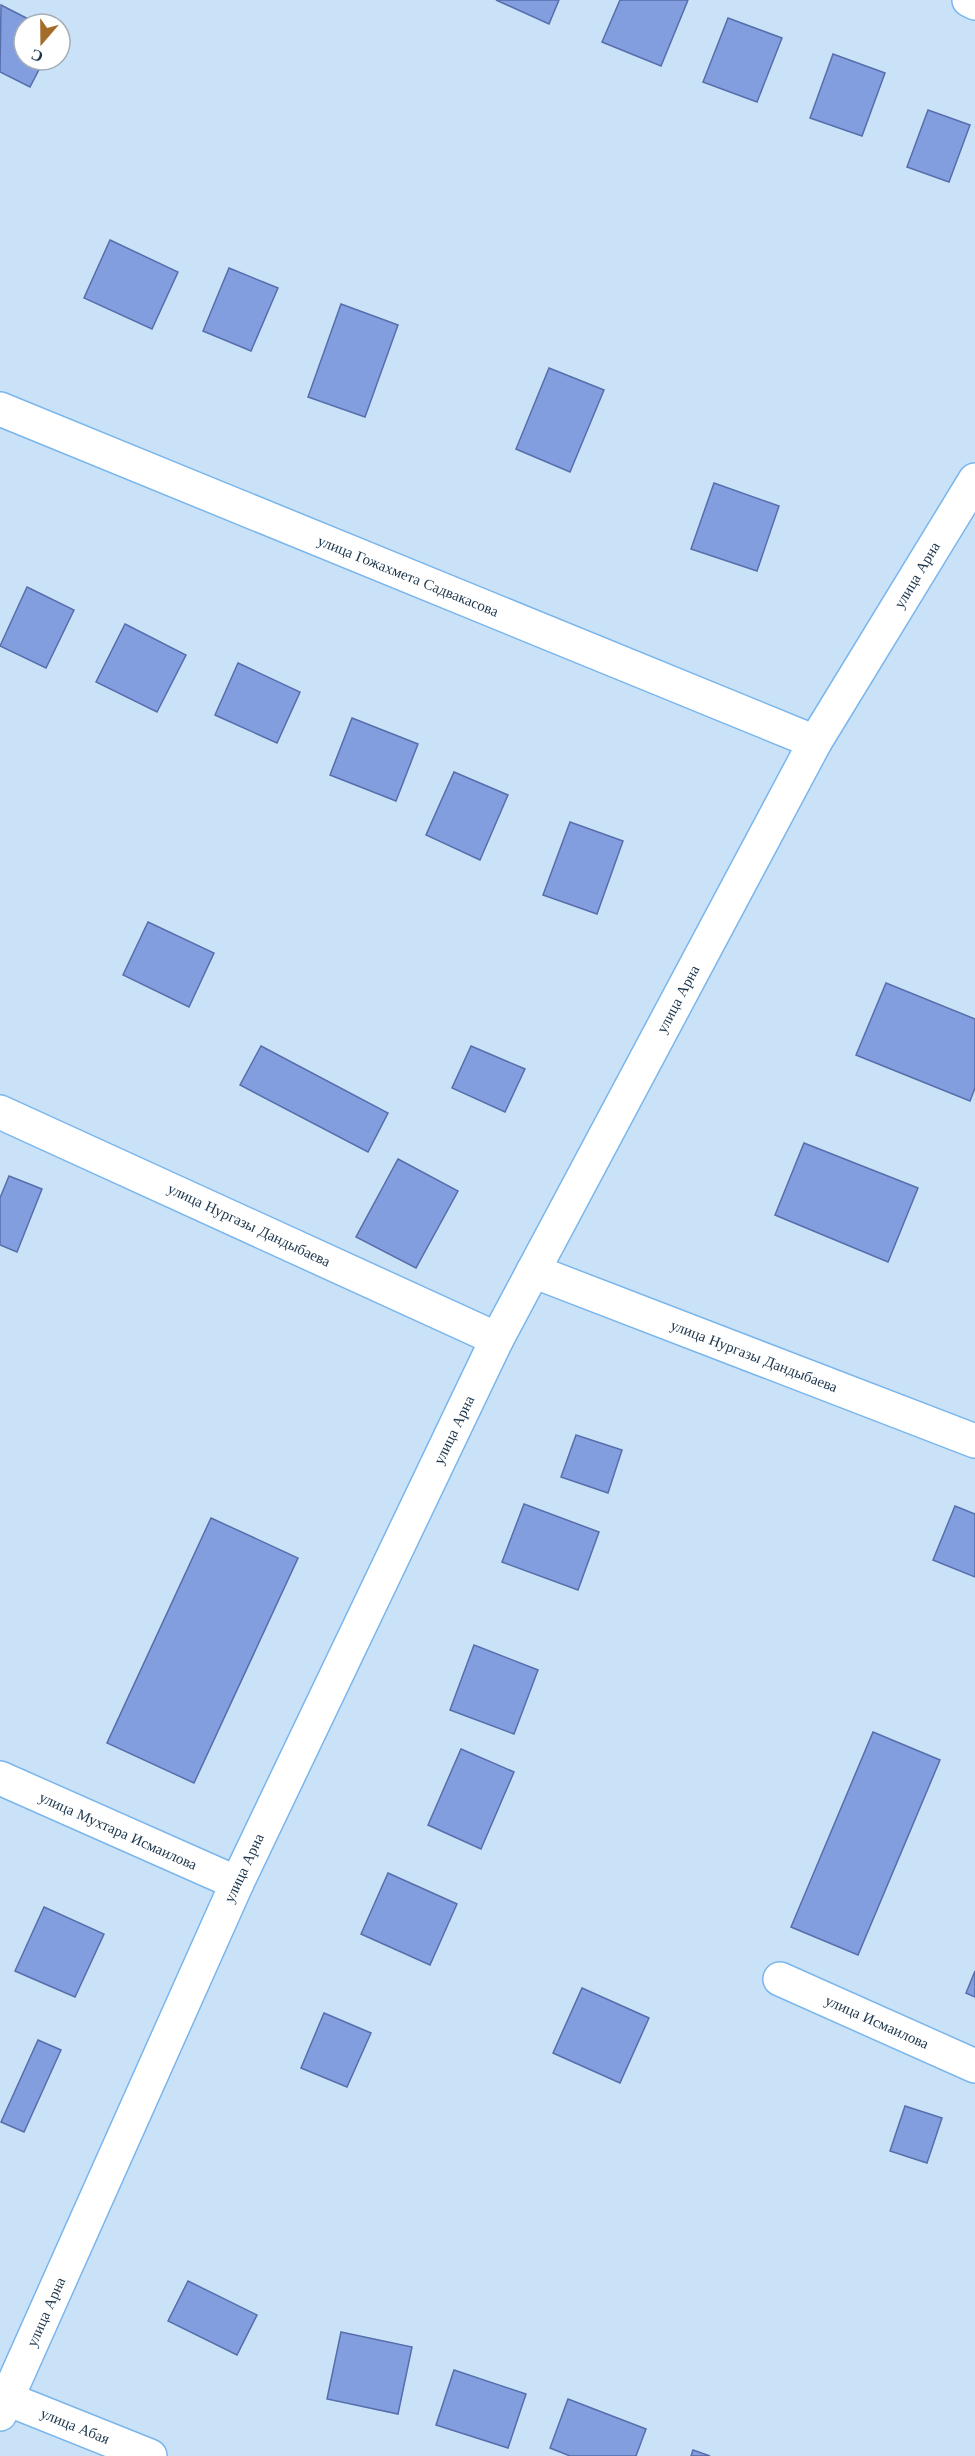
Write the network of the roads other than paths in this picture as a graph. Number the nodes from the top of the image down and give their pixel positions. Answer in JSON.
{"nodes":[{"id":1,"x":969,"y":0,"type":"edge"},
{"id":2,"x":975,"y":3,"type":"edge"},
{"id":3,"x":0,"y":409,"type":"edge"},
{"id":4,"x":975,"y":480,"type":"edge"},
{"id":5,"x":815,"y":742,"type":"junction"},
{"id":6,"x":0,"y":1112,"type":"edge"},
{"id":7,"x":533,"y":1271,"type":"junction"},
{"id":8,"x":497,"y":1339,"type":"junction"},
{"id":9,"x":975,"y":1441,"type":"edge"},
{"id":10,"x":0,"y":1778,"type":"edge"},
{"id":11,"x":237,"y":1883,"type":"junction"},
{"id":12,"x":780,"y":1979,"type":"dead end"},
{"id":13,"x":975,"y":2066,"type":"edge"},
{"id":14,"x":2,"y":2403,"type":"edge"},
{"id":15,"x":150,"y":2456,"type":"edge"}],
"edges":[{"from":1,"to":2,"type":"street"},
{"from":3,"to":5,"type":"street","name":"улица Гожахмета Садвакасова"},
{"from":4,"to":5,"type":"street","name":"улица Арна"},
{"from":5,"to":7,"type":"street","name":"улица Арна"},
{"from":6,"to":8,"type":"street","name":"улица Нургазы Дандыбаева"},
{"from":7,"to":8,"type":"street","name":"улица Арна"},
{"from":7,"to":9,"type":"street","name":"улица Нургазы Дандыбаева"},
{"from":8,"to":11,"type":"street","name":"улица Арна"},
{"from":10,"to":11,"type":"street","name":"улица Мухтара Исмаилова"},
{"from":11,"to":14,"type":"street","name":"улица Арна"},
{"from":12,"to":13,"type":"street","name":"улица Исмаилова"},
{"from":14,"to":15,"type":"street","name":"улица Абая"}]}
